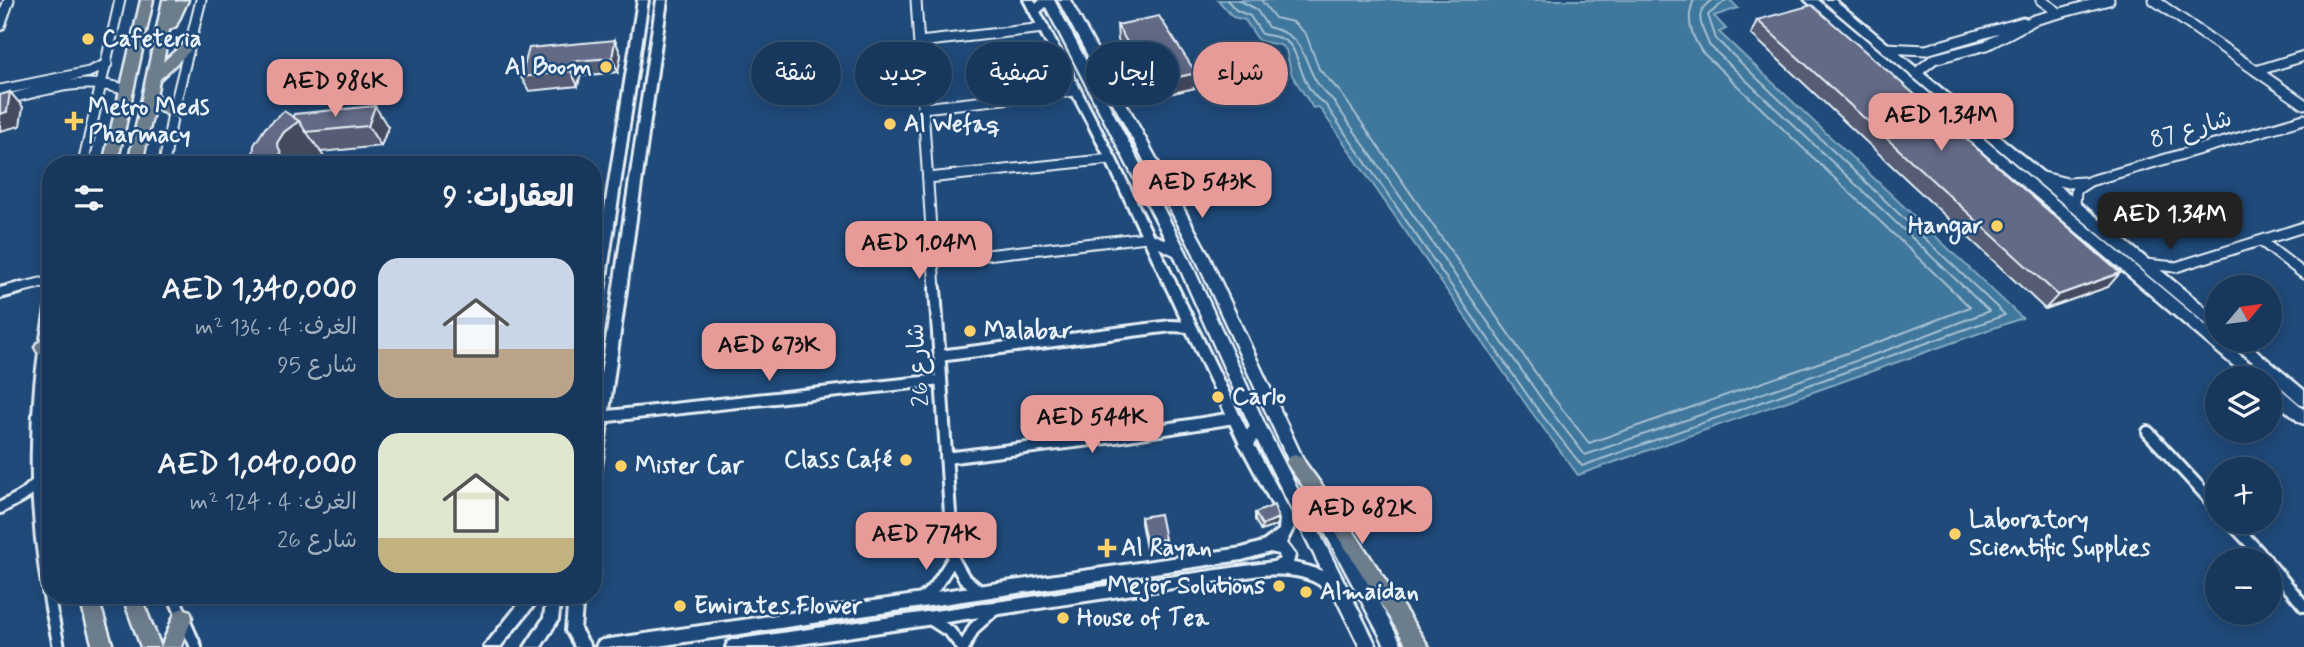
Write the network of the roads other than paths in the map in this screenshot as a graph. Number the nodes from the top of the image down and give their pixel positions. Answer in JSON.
{"nodes":[{"id":1,"x":9,"y":0,"type":"edge"},
{"id":2,"x":120,"y":0,"type":"edge"},
{"id":3,"x":135,"y":0,"type":"edge"},
{"id":4,"x":147,"y":0,"type":"edge"},
{"id":5,"x":169,"y":0,"type":"edge"},
{"id":6,"x":182,"y":0,"type":"edge"},
{"id":7,"x":201,"y":0,"type":"edge"},
{"id":8,"x":643,"y":0,"type":"edge"},
{"id":9,"x":662,"y":0,"type":"edge"},
{"id":10,"x":916,"y":0,"type":"edge"},
{"id":11,"x":1047,"y":0,"type":"edge"},
{"id":12,"x":1064,"y":0,"type":"edge"},
{"id":13,"x":1811,"y":0,"type":"edge"},
{"id":14,"x":1828,"y":0,"type":"edge"},
{"id":15,"x":2041,"y":0,"type":"edge"},
{"id":16,"x":2109,"y":0,"type":"edge"},
{"id":17,"x":2154,"y":0,"type":"edge"},
{"id":18,"x":1032,"y":5,"type":"edge"},
{"id":19,"x":2059,"y":13,"type":"junction"},
{"id":20,"x":2034,"y":20,"type":"junction"},
{"id":21,"x":0,"y":26,"type":"edge"},
{"id":22,"x":1044,"y":28,"type":"junction"},
{"id":23,"x":161,"y":40,"type":"junction"},
{"id":24,"x":137,"y":42,"type":"junction"},
{"id":25,"x":919,"y":42,"type":"joint"},
{"id":26,"x":191,"y":44,"type":"junction"},
{"id":27,"x":1885,"y":48,"type":"junction"},
{"id":28,"x":2304,"y":56,"type":"edge"},
{"id":29,"x":107,"y":64,"type":"junction"},
{"id":30,"x":2256,"y":71,"type":"junction"},
{"id":31,"x":1918,"y":75,"type":"junction"},
{"id":32,"x":154,"y":77,"type":"junction"},
{"id":33,"x":38,"y":82,"type":"junction"},
{"id":34,"x":103,"y":82,"type":"junction"},
{"id":35,"x":1,"y":89,"type":"edge"},
{"id":36,"x":126,"y":90,"type":"junction"},
{"id":37,"x":1075,"y":91,"type":"junction"},
{"id":38,"x":34,"y":93,"type":"junction"},
{"id":39,"x":149,"y":99,"type":"junction"},
{"id":40,"x":0,"y":101,"type":"edge"},
{"id":41,"x":2304,"y":104,"type":"edge"},
{"id":42,"x":923,"y":105,"type":"edge"},
{"id":43,"x":923,"y":108,"type":"junction"},
{"id":44,"x":173,"y":113,"type":"junction"},
{"id":45,"x":2304,"y":120,"type":"edge"},
{"id":46,"x":85,"y":156,"type":"edge"},
{"id":47,"x":110,"y":156,"type":"edge"},
{"id":48,"x":137,"y":156,"type":"edge"},
{"id":49,"x":165,"y":156,"type":"edge"},
{"id":50,"x":1111,"y":159,"type":"junction"},
{"id":51,"x":2043,"y":177,"type":"junction"},
{"id":52,"x":928,"y":178,"type":"junction"},
{"id":53,"x":2090,"y":181,"type":"junction"},
{"id":54,"x":2075,"y":205,"type":"junction"},
{"id":55,"x":2304,"y":227,"type":"edge"},
{"id":56,"x":1147,"y":237,"type":"junction"},
{"id":57,"x":2261,"y":241,"type":"junction"},
{"id":58,"x":1179,"y":253,"type":"junction"},
{"id":59,"x":933,"y":261,"type":"junction"},
{"id":60,"x":2191,"y":263,"type":"junction"},
{"id":61,"x":2145,"y":264,"type":"junction"},
{"id":62,"x":602,"y":266,"type":"edge"},
{"id":63,"x":2130,"y":269,"type":"junction"},
{"id":64,"x":2304,"y":274,"type":"edge"},
{"id":65,"x":42,"y":283,"type":"edge"},
{"id":66,"x":2172,"y":287,"type":"junction"},
{"id":67,"x":0,"y":293,"type":"edge"},
{"id":68,"x":2205,"y":315,"type":"edge"},
{"id":69,"x":1191,"y":327,"type":"junction"},
{"id":70,"x":2249,"y":352,"type":"edge"},
{"id":71,"x":939,"y":356,"type":"junction"},
{"id":72,"x":2244,"y":366,"type":"edge"},
{"id":73,"x":941,"y":380,"type":"junction"},
{"id":74,"x":42,"y":381,"type":"edge"},
{"id":75,"x":602,"y":397,"type":"edge"},
{"id":76,"x":2304,"y":398,"type":"edge"},
{"id":77,"x":2282,"y":399,"type":"edge"},
{"id":78,"x":602,"y":417,"type":"edge"},
{"id":79,"x":1234,"y":418,"type":"junction"},
{"id":80,"x":2304,"y":418,"type":"edge"},
{"id":81,"x":1258,"y":426,"type":"junction"},
{"id":82,"x":2148,"y":432,"type":"dead end"},
{"id":83,"x":1247,"y":444,"type":"junction"},
{"id":84,"x":946,"y":458,"type":"junction"},
{"id":85,"x":1295,"y":462,"type":"junction"},
{"id":86,"x":42,"y":480,"type":"edge"},
{"id":87,"x":36,"y":486,"type":"junction"},
{"id":88,"x":2205,"y":494,"type":"edge"},
{"id":89,"x":12,"y":503,"type":"junction"},
{"id":90,"x":36,"y":507,"type":"junction"},
{"id":91,"x":0,"y":508,"type":"edge"},
{"id":92,"x":2242,"y":534,"type":"edge"},
{"id":93,"x":1268,"y":546,"type":"junction"},
{"id":94,"x":2255,"y":548,"type":"edge"},
{"id":95,"x":953,"y":559,"type":"junction"},
{"id":96,"x":42,"y":566,"type":"edge"},
{"id":97,"x":1274,"y":568,"type":"junction"},
{"id":98,"x":2282,"y":579,"type":"edge"},
{"id":99,"x":982,"y":593,"type":"junction"},
{"id":100,"x":1341,"y":593,"type":"junction"},
{"id":101,"x":918,"y":603,"type":"junction"},
{"id":102,"x":50,"y":604,"type":"edge"},
{"id":103,"x":91,"y":604,"type":"edge"},
{"id":104,"x":134,"y":604,"type":"edge"},
{"id":105,"x":177,"y":604,"type":"edge"},
{"id":106,"x":527,"y":604,"type":"edge"},
{"id":107,"x":553,"y":604,"type":"edge"},
{"id":108,"x":575,"y":604,"type":"edge"},
{"id":109,"x":1003,"y":605,"type":"junction"},
{"id":110,"x":2304,"y":606,"type":"edge"},
{"id":111,"x":183,"y":617,"type":"junction"},
{"id":112,"x":926,"y":617,"type":"junction"},
{"id":113,"x":551,"y":620,"type":"junction"},
{"id":114,"x":572,"y":621,"type":"junction"},
{"id":115,"x":59,"y":647,"type":"edge"},
{"id":116,"x":103,"y":647,"type":"edge"},
{"id":117,"x":151,"y":647,"type":"edge"},
{"id":118,"x":171,"y":647,"type":"edge"},
{"id":119,"x":196,"y":647,"type":"edge"},
{"id":120,"x":491,"y":647,"type":"edge"},
{"id":121,"x":532,"y":647,"type":"edge"},
{"id":122,"x":584,"y":647,"type":"edge"},
{"id":123,"x":603,"y":647,"type":"edge"},
{"id":124,"x":733,"y":647,"type":"edge"},
{"id":125,"x":963,"y":647,"type":"edge"},
{"id":126,"x":1369,"y":647,"type":"edge"},
{"id":127,"x":1395,"y":647,"type":"edge"},
{"id":128,"x":1419,"y":647,"type":"edge"}],
"edges":[{"from":1,"to":21,"type":"street"},
{"from":2,"to":29,"type":"street"},
{"from":3,"to":24,"type":"main road"},
{"from":4,"to":24,"type":"main road"},
{"from":5,"to":23,"type":"main road"},
{"from":6,"to":23,"type":"main road"},
{"from":7,"to":26,"type":"street"},
{"from":8,"to":62,"type":"street"},
{"from":9,"to":75,"type":"street"},
{"from":10,"to":25,"type":"street","name":"شارع 26"},
{"from":11,"to":18,"type":"main road"},
{"from":11,"to":58,"type":"main road"},
{"from":12,"to":85,"type":"main road"},
{"from":13,"to":63,"type":"main road"},
{"from":14,"to":27,"type":"main road"},
{"from":15,"to":19,"type":"street"},
{"from":16,"to":19,"type":"street"},
{"from":17,"to":30,"type":"street"},
{"from":18,"to":22,"type":"street"},
{"from":19,"to":20,"type":"street"},
{"from":20,"to":27,"type":"street"},
{"from":20,"to":31,"type":"street"},
{"from":22,"to":25,"type":"street"},
{"from":22,"to":37,"type":"street"},
{"from":23,"to":32,"type":"main road"},
{"from":24,"to":36,"type":"main road"},
{"from":26,"to":32,"type":"main road"},
{"from":26,"to":44,"type":"street"},
{"from":27,"to":31,"type":"main road"},
{"from":28,"to":30,"type":"street"},
{"from":29,"to":33,"type":"street"},
{"from":29,"to":34,"type":"street"},
{"from":30,"to":41,"type":"street"},
{"from":31,"to":51,"type":"main road"},
{"from":32,"to":39,"type":"main road"},
{"from":33,"to":35,"type":"street"},
{"from":33,"to":38,"type":"street"},
{"from":34,"to":36,"type":"street"},
{"from":34,"to":38,"type":"street"},
{"from":34,"to":46,"type":"street"},
{"from":36,"to":47,"type":"main road"},
{"from":37,"to":43,"type":"street"},
{"from":37,"to":50,"type":"street"},
{"from":38,"to":40,"type":"street"},
{"from":39,"to":44,"type":"main road"},
{"from":39,"to":48,"type":"main road"},
{"from":42,"to":43,"type":"street","name":"شارع 26"},
{"from":43,"to":52,"type":"street","name":"شارع 26"},
{"from":44,"to":49,"type":"street"},
{"from":45,"to":53,"type":"street","name":"شارع 87"},
{"from":50,"to":52,"type":"street"},
{"from":50,"to":56,"type":"street"},
{"from":51,"to":53,"type":"street","name":"شارع 87"},
{"from":51,"to":54,"type":"main road"},
{"from":52,"to":59,"type":"street","name":"شارع 26"},
{"from":53,"to":54,"type":"street"},
{"from":54,"to":61,"type":"main road"},
{"from":55,"to":57,"type":"street"},
{"from":56,"to":58,"type":"main road"},
{"from":56,"to":59,"type":"street"},
{"from":56,"to":69,"type":"street"},
{"from":57,"to":60,"type":"street"},
{"from":57,"to":64,"type":"street"},
{"from":58,"to":81,"type":"main road"},
{"from":59,"to":71,"type":"street","name":"شارع 26"},
{"from":60,"to":61,"type":"street"},
{"from":60,"to":66,"type":"street"},
{"from":61,"to":63,"type":"main road"},
{"from":61,"to":66,"type":"main road"},
{"from":63,"to":72,"type":"main road"},
{"from":65,"to":67,"type":"street"},
{"from":66,"to":68,"type":"main road"},
{"from":69,"to":71,"type":"street"},
{"from":69,"to":79,"type":"street"},
{"from":70,"to":76,"type":"main road"},
{"from":71,"to":73,"type":"street","name":"شارع 26"},
{"from":73,"to":78,"type":"street"},
{"from":73,"to":84,"type":"street","name":"شارع 26"},
{"from":74,"to":87,"type":"street"},
{"from":77,"to":80,"type":"main road"},
{"from":79,"to":83,"type":"street"},
{"from":79,"to":84,"type":"street"},
{"from":81,"to":83,"type":"main road"},
{"from":81,"to":100,"type":"main road"},
{"from":82,"to":88,"type":"street"},
{"from":83,"to":93,"type":"street"},
{"from":84,"to":95,"type":"street","name":"شارع 26"},
{"from":85,"to":127,"type":"main road"},
{"from":85,"to":128,"type":"main road"},
{"from":86,"to":87,"type":"street"},
{"from":87,"to":89,"type":"street"},
{"from":87,"to":90,"type":"street"},
{"from":89,"to":90,"type":"street"},
{"from":89,"to":91,"type":"street"},
{"from":90,"to":96,"type":"street"},
{"from":92,"to":94,"type":"street"},
{"from":93,"to":97,"type":"street"},
{"from":93,"to":99,"type":"street"},
{"from":95,"to":99,"type":"street"},
{"from":95,"to":101,"type":"street"},
{"from":97,"to":100,"type":"street"},
{"from":97,"to":109,"type":"street"},
{"from":98,"to":110,"type":"street"},
{"from":99,"to":101,"type":"street"},
{"from":100,"to":126,"type":"main road"},
{"from":101,"to":123,"type":"street"},
{"from":102,"to":115,"type":"street"},
{"from":103,"to":116,"type":"main road"},
{"from":104,"to":117,"type":"main road"},
{"from":105,"to":111,"type":"street"},
{"from":106,"to":120,"type":"street"},
{"from":107,"to":113,"type":"street"},
{"from":108,"to":114,"type":"street"},
{"from":109,"to":112,"type":"street"},
{"from":109,"to":125,"type":"street"},
{"from":111,"to":118,"type":"main road"},
{"from":111,"to":119,"type":"street"},
{"from":112,"to":124,"type":"street"},
{"from":112,"to":125,"type":"street"},
{"from":113,"to":114,"type":"street"},
{"from":113,"to":121,"type":"street"},
{"from":114,"to":122,"type":"street"}]}
